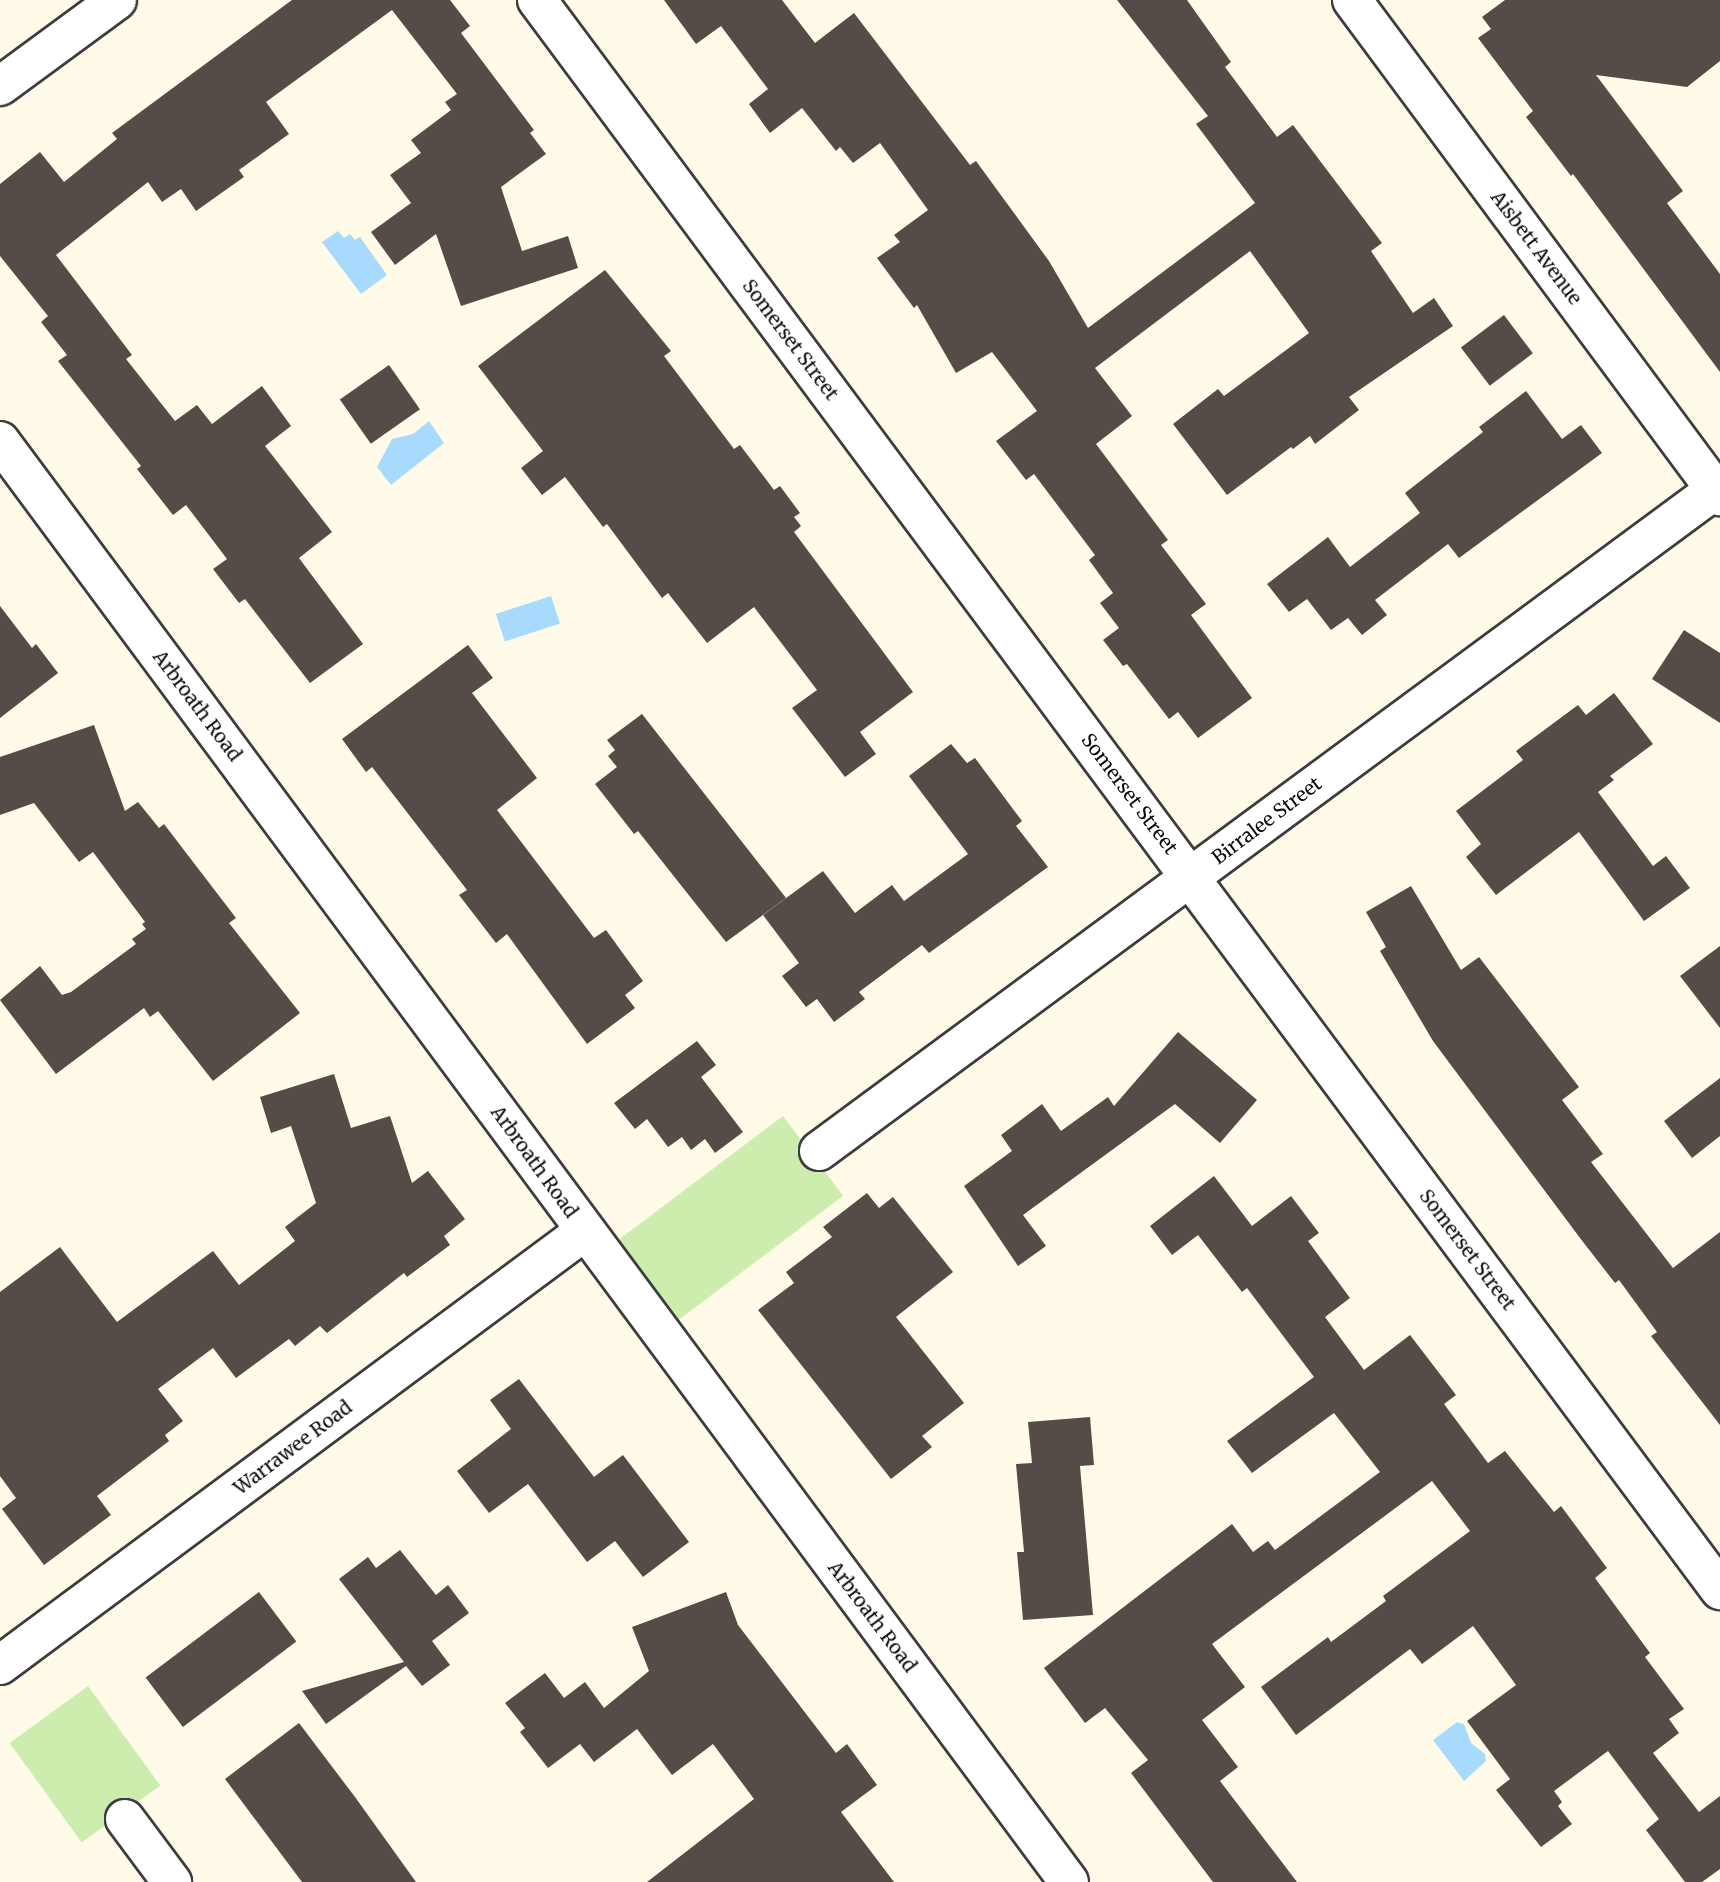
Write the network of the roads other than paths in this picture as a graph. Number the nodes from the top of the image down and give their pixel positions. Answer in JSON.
{"nodes":[{"id":1,"x":117,"y":0,"type":"edge"},
{"id":2,"x":537,"y":0,"type":"edge"},
{"id":3,"x":1352,"y":0,"type":"edge"},
{"id":4,"x":0,"y":86,"type":"edge"},
{"id":5,"x":0,"y":441,"type":"edge"},
{"id":6,"x":1718,"y":493,"type":"edge"},
{"id":7,"x":1191,"y":877,"type":"junction"},
{"id":8,"x":818,"y":1151,"type":"dead end"},
{"id":9,"x":585,"y":1231,"type":"junction"},
{"id":10,"x":1720,"y":1590,"type":"edge"},
{"id":11,"x":2,"y":1659,"type":"edge"},
{"id":12,"x":125,"y":1819,"type":"dead end"},
{"id":13,"x":172,"y":1882,"type":"edge"},
{"id":14,"x":1069,"y":1882,"type":"edge"}],
"edges":[{"from":1,"to":4,"type":"street"},
{"from":2,"to":7,"type":"street","name":"Somerset Street"},
{"from":3,"to":6,"type":"street","name":"Aisbett Avenue"},
{"from":5,"to":9,"type":"street","name":"Arbroath Road"},
{"from":6,"to":7,"type":"street","name":"Birralee Street"},
{"from":7,"to":8,"type":"street","name":"Birralee Street"},
{"from":7,"to":10,"type":"street","name":"Somerset Street"},
{"from":9,"to":11,"type":"street","name":"Warrawee Road"},
{"from":9,"to":14,"type":"street","name":"Arbroath Road"},
{"from":12,"to":13,"type":"street"}]}
